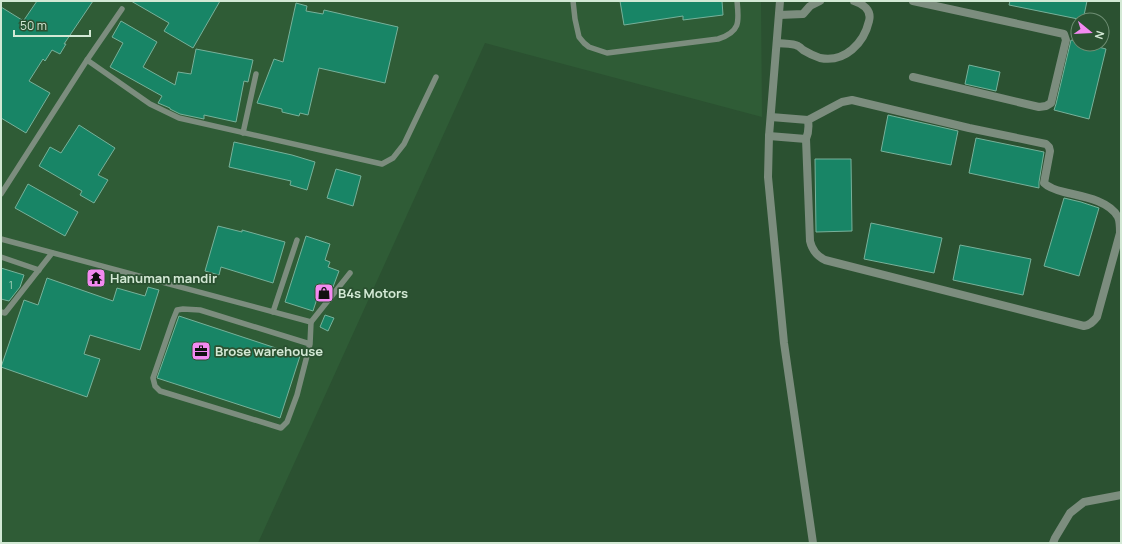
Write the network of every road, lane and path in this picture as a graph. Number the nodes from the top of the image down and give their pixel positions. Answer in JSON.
{"nodes":[{"id":1,"x":573,"y":1,"type":"edge"},
{"id":2,"x":737,"y":1,"type":"edge"},
{"id":3,"x":780,"y":1,"type":"edge"},
{"id":4,"x":854,"y":1,"type":"edge"},
{"id":5,"x":913,"y":1,"type":"edge"},
{"id":6,"x":817,"y":2,"type":"edge"},
{"id":7,"x":122,"y":9,"type":"dead end"},
{"id":8,"x":779,"y":15,"type":"junction"},
{"id":9,"x":777,"y":43,"type":"junction"},
{"id":10,"x":87,"y":60,"type":"junction"},
{"id":11,"x":256,"y":74,"type":"dead end"},
{"id":12,"x":436,"y":77,"type":"dead end"},
{"id":13,"x":913,"y":77,"type":"dead end"},
{"id":14,"x":771,"y":117,"type":"junction"},
{"id":15,"x":808,"y":120,"type":"junction"},
{"id":16,"x":243,"y":133,"type":"junction"},
{"id":17,"x":769,"y":136,"type":"junction"},
{"id":18,"x":806,"y":139,"type":"junction"},
{"id":19,"x":1,"y":194,"type":"edge"},
{"id":20,"x":1,"y":239,"type":"edge"},
{"id":21,"x":297,"y":240,"type":"dead end"},
{"id":22,"x":52,"y":253,"type":"junction"},
{"id":23,"x":1,"y":257,"type":"edge"},
{"id":24,"x":39,"y":270,"type":"junction"},
{"id":25,"x":350,"y":273,"type":"dead end"},
{"id":26,"x":1,"y":312,"type":"edge"},
{"id":27,"x":273,"y":312,"type":"junction"},
{"id":28,"x":311,"y":322,"type":"junction"},
{"id":29,"x":310,"y":344,"type":"junction"},
{"id":30,"x":1121,"y":495,"type":"edge"},
{"id":31,"x":813,"y":543,"type":"edge"},
{"id":32,"x":1054,"y":543,"type":"edge"}],
"edges":[{"from":1,"to":2,"type":"lane"},
{"from":3,"to":8,"type":"street"},
{"from":4,"to":9,"type":"street"},
{"from":5,"to":13,"type":"street"},
{"from":6,"to":8,"type":"street"},
{"from":7,"to":10,"type":"lane"},
{"from":8,"to":9,"type":"street"},
{"from":9,"to":14,"type":"street"},
{"from":10,"to":16,"type":"lane"},
{"from":10,"to":19,"type":"lane"},
{"from":11,"to":16,"type":"lane"},
{"from":12,"to":16,"type":"lane"},
{"from":14,"to":15,"type":"street"},
{"from":14,"to":17,"type":"street"},
{"from":15,"to":18,"type":"street"},
{"from":15,"to":18,"type":"street"},
{"from":17,"to":18,"type":"street"},
{"from":17,"to":31,"type":"street"},
{"from":20,"to":22,"type":"lane"},
{"from":21,"to":27,"type":"lane"},
{"from":22,"to":24,"type":"lane"},
{"from":22,"to":27,"type":"lane"},
{"from":23,"to":24,"type":"lane"},
{"from":24,"to":26,"type":"lane"},
{"from":25,"to":28,"type":"lane"},
{"from":27,"to":28,"type":"lane"},
{"from":28,"to":29,"type":"lane"},
{"from":29,"to":29,"type":"lane"},
{"from":30,"to":32,"type":"street"}]}
